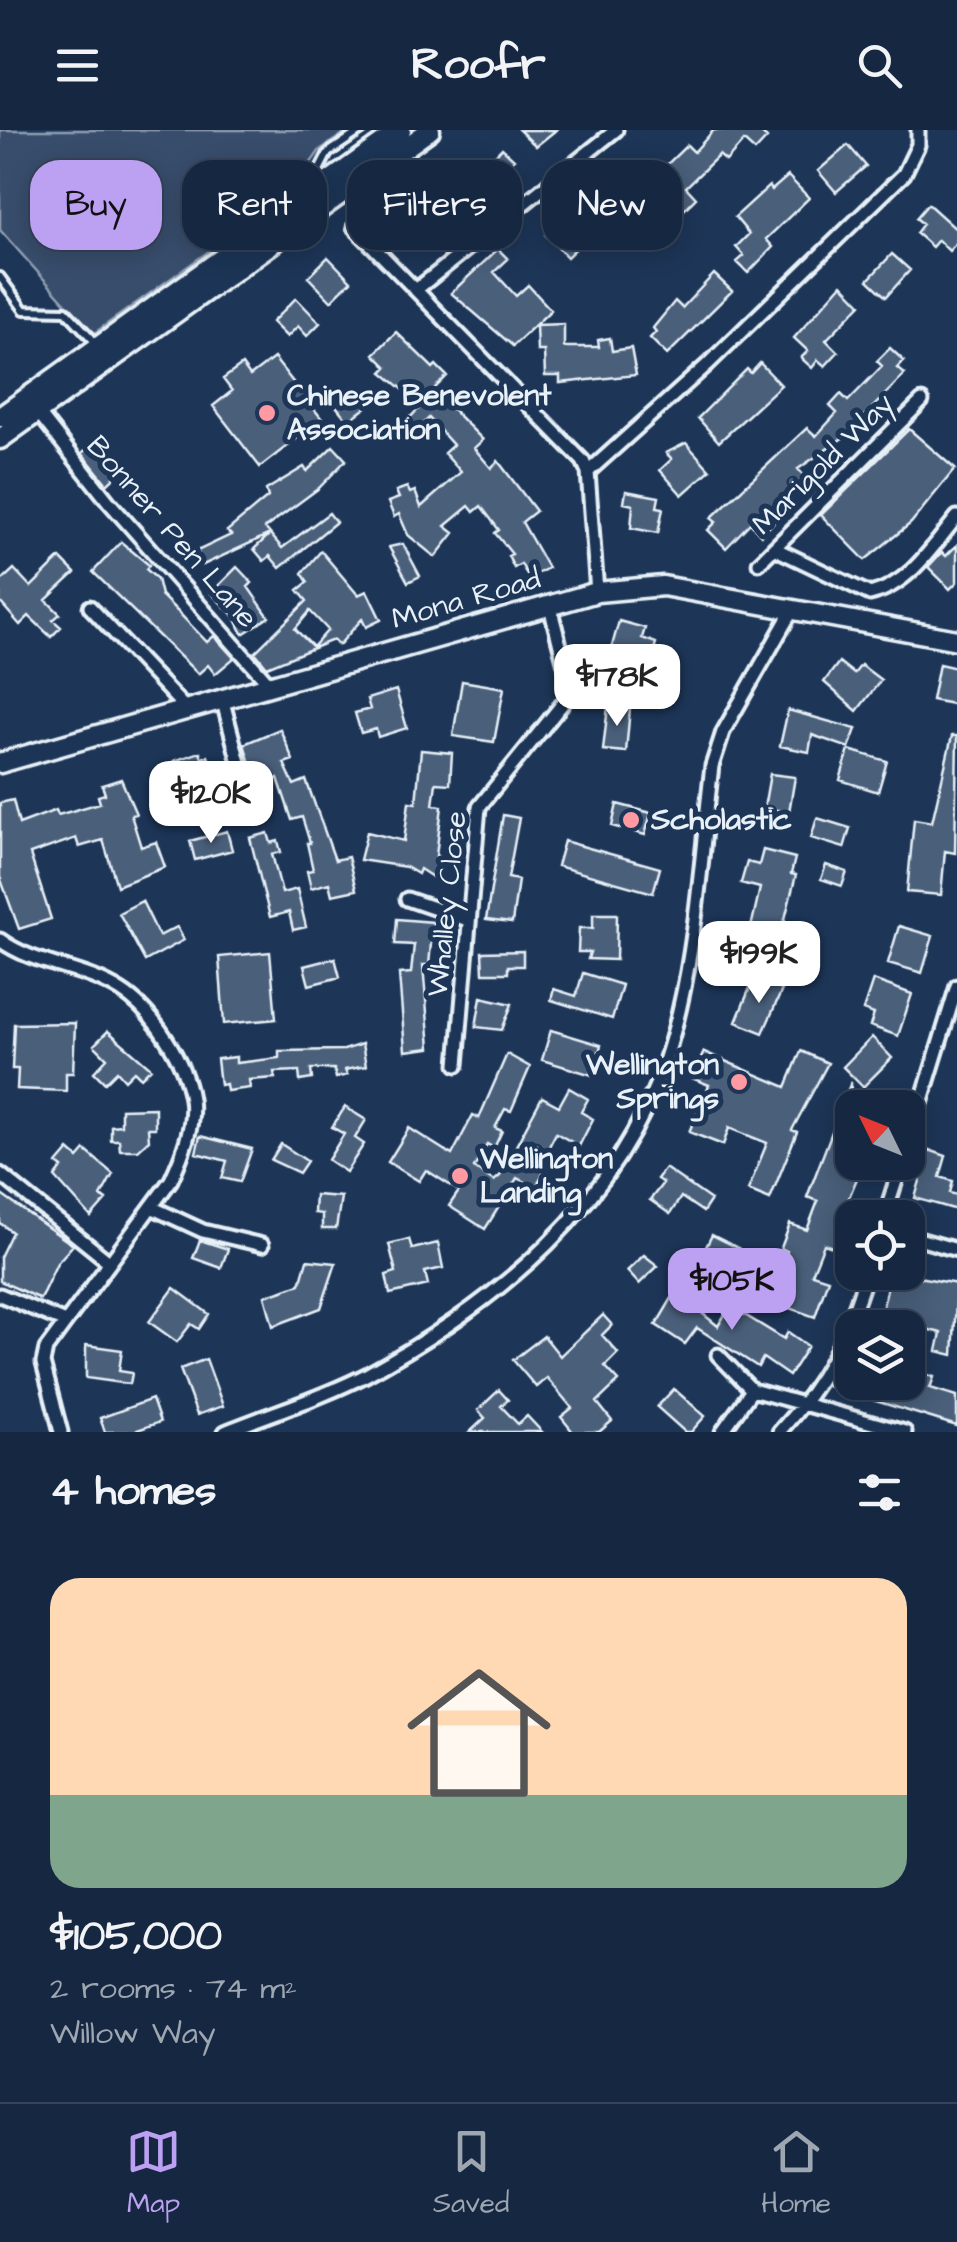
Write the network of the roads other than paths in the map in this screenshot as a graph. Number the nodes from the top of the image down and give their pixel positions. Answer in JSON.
{"nodes":[{"id":1,"x":362,"y":130,"type":"edge"},
{"id":2,"x":401,"y":130,"type":"edge"},
{"id":3,"x":430,"y":130,"type":"edge"},
{"id":4,"x":616,"y":130,"type":"edge"},
{"id":5,"x":918,"y":130,"type":"edge"},
{"id":6,"x":324,"y":160,"type":"edge"},
{"id":7,"x":327,"y":183,"type":"edge"},
{"id":8,"x":233,"y":250,"type":"edge"},
{"id":9,"x":377,"y":250,"type":"edge"},
{"id":10,"x":0,"y":276,"type":"edge"},
{"id":11,"x":417,"y":289,"type":"junction"},
{"id":12,"x":98,"y":345,"type":"junction"},
{"id":13,"x":922,"y":401,"type":"dead end"},
{"id":14,"x":37,"y":410,"type":"junction"},
{"id":15,"x":0,"y":416,"type":"edge"},
{"id":16,"x":0,"y":438,"type":"edge"},
{"id":17,"x":588,"y":472,"type":"junction"},
{"id":18,"x":957,"y":517,"type":"edge"},
{"id":19,"x":774,"y":548,"type":"junction"},
{"id":20,"x":759,"y":562,"type":"dead end"},
{"id":21,"x":597,"y":592,"type":"junction"},
{"id":22,"x":549,"y":604,"type":"junction"},
{"id":23,"x":90,"y":607,"type":"dead end"},
{"id":24,"x":794,"y":609,"type":"junction"},
{"id":25,"x":957,"y":640,"type":"edge"},
{"id":26,"x":270,"y":684,"type":"junction"},
{"id":27,"x":222,"y":698,"type":"junction"},
{"id":28,"x":186,"y":709,"type":"junction"},
{"id":29,"x":0,"y":763,"type":"edge"},
{"id":30,"x":251,"y":808,"type":"dead end"},
{"id":31,"x":406,"y":899,"type":"dead end"},
{"id":32,"x":468,"y":920,"type":"junction"},
{"id":33,"x":0,"y":940,"type":"edge"},
{"id":34,"x":957,"y":986,"type":"edge"},
{"id":35,"x":456,"y":1065,"type":"dead end"},
{"id":36,"x":925,"y":1090,"type":"edge"},
{"id":37,"x":0,"y":1174,"type":"edge"},
{"id":38,"x":151,"y":1207,"type":"junction"},
{"id":39,"x":925,"y":1241,"type":"edge"},
{"id":40,"x":262,"y":1245,"type":"dead end"},
{"id":41,"x":957,"y":1250,"type":"edge"},
{"id":42,"x":110,"y":1262,"type":"junction"},
{"id":43,"x":859,"y":1290,"type":"edge"},
{"id":44,"x":0,"y":1295,"type":"edge"},
{"id":45,"x":64,"y":1322,"type":"junction"},
{"id":46,"x":718,"y":1355,"type":"dead end"},
{"id":47,"x":752,"y":1390,"type":"junction"},
{"id":48,"x":805,"y":1403,"type":"junction"},
{"id":49,"x":61,"y":1432,"type":"edge"},
{"id":50,"x":225,"y":1432,"type":"edge"},
{"id":51,"x":722,"y":1432,"type":"edge"},
{"id":52,"x":779,"y":1432,"type":"edge"},
{"id":53,"x":905,"y":1432,"type":"edge"}],
"edges":[{"from":1,"to":6,"type":"lane"},
{"from":2,"to":7,"type":"main road"},
{"from":3,"to":14,"type":"main road"},
{"from":4,"to":11,"type":"street"},
{"from":5,"to":17,"type":"street"},
{"from":8,"to":12,"type":"main road"},
{"from":9,"to":11,"type":"street"},
{"from":10,"to":12,"type":"lane"},
{"from":11,"to":17,"type":"street"},
{"from":12,"to":15,"type":"main road"},
{"from":13,"to":19,"type":"street","name":"Marigold Way"},
{"from":14,"to":16,"type":"main road"},
{"from":14,"to":26,"type":"street","name":"Bonner Pen Lane"},
{"from":17,"to":21,"type":"street"},
{"from":18,"to":19,"type":"street"},
{"from":19,"to":20,"type":"street","name":"Marigold Way"},
{"from":21,"to":22,"type":"main road","name":"Mona Road"},
{"from":21,"to":24,"type":"main road","name":"Mona Road"},
{"from":22,"to":26,"type":"main road","name":"Mona Road"},
{"from":22,"to":32,"type":"street","name":"Whalley Close"},
{"from":23,"to":28,"type":"street"},
{"from":24,"to":25,"type":"main road","name":"Mona Road"},
{"from":24,"to":50,"type":"street"},
{"from":26,"to":27,"type":"main road","name":"Mona Road"},
{"from":27,"to":28,"type":"main road","name":"Mona Road"},
{"from":27,"to":30,"type":"street"},
{"from":28,"to":29,"type":"main road","name":"Mona Road"},
{"from":31,"to":32,"type":"street"},
{"from":32,"to":35,"type":"street","name":"Whalley Close"},
{"from":33,"to":38,"type":"street"},
{"from":34,"to":36,"type":"street"},
{"from":37,"to":42,"type":"street"},
{"from":38,"to":40,"type":"street"},
{"from":38,"to":42,"type":"street"},
{"from":39,"to":41,"type":"street"},
{"from":42,"to":45,"type":"street"},
{"from":43,"to":48,"type":"street"},
{"from":44,"to":45,"type":"street"},
{"from":45,"to":49,"type":"street"},
{"from":46,"to":47,"type":"street"},
{"from":47,"to":48,"type":"street"},
{"from":47,"to":51,"type":"street"},
{"from":48,"to":52,"type":"street"},
{"from":48,"to":53,"type":"street"}]}
